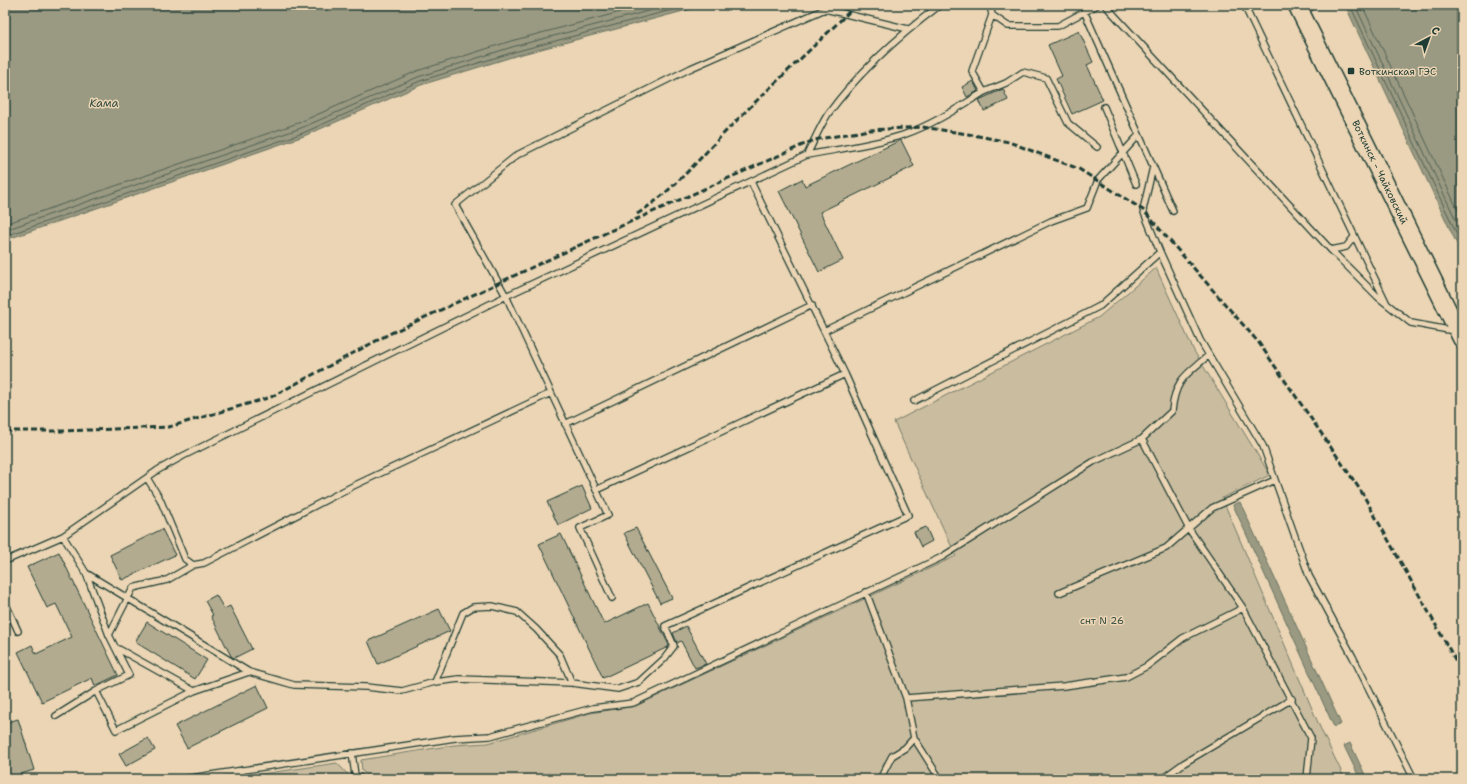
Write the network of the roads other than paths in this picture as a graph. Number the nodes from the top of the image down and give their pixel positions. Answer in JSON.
{"nodes":[{"id":1,"x":940,"y":5,"type":"edge"},
{"id":2,"x":990,"y":5,"type":"edge"},
{"id":3,"x":1097,"y":5,"type":"edge"},
{"id":4,"x":1105,"y":5,"type":"edge"},
{"id":5,"x":1244,"y":5,"type":"edge"},
{"id":6,"x":1304,"y":8,"type":"edge"},
{"id":7,"x":1084,"y":11,"type":"junction"},
{"id":8,"x":992,"y":15,"type":"junction"},
{"id":9,"x":908,"y":29,"type":"junction"},
{"id":10,"x":984,"y":92,"type":"junction"},
{"id":11,"x":1104,"y":107,"type":"dead end"},
{"id":12,"x":1139,"y":135,"type":"junction"},
{"id":13,"x":1096,"y":146,"type":"dead end"},
{"id":14,"x":1123,"y":152,"type":"junction"},
{"id":15,"x":807,"y":155,"type":"junction"},
{"id":16,"x":1153,"y":167,"type":"junction"},
{"id":17,"x":751,"y":182,"type":"junction"},
{"id":18,"x":1136,"y":184,"type":"dead end"},
{"id":19,"x":1173,"y":211,"type":"dead end"},
{"id":20,"x":1354,"y":237,"type":"junction"},
{"id":21,"x":1331,"y":250,"type":"junction"},
{"id":22,"x":1160,"y":252,"type":"junction"},
{"id":23,"x":506,"y":296,"type":"junction"},
{"id":24,"x":1386,"y":304,"type":"junction"},
{"id":25,"x":812,"y":305,"type":"junction"},
{"id":26,"x":824,"y":331,"type":"junction"},
{"id":27,"x":1460,"y":335,"type":"edge"},
{"id":28,"x":1209,"y":355,"type":"junction"},
{"id":29,"x":845,"y":374,"type":"junction"},
{"id":30,"x":551,"y":393,"type":"junction"},
{"id":31,"x":914,"y":401,"type":"dead end"},
{"id":32,"x":565,"y":424,"type":"junction"},
{"id":33,"x":1142,"y":439,"type":"junction"},
{"id":34,"x":147,"y":478,"type":"junction"},
{"id":35,"x":1275,"y":480,"type":"junction"},
{"id":36,"x":596,"y":490,"type":"junction"},
{"id":37,"x":1189,"y":529,"type":"junction"},
{"id":38,"x":63,"y":536,"type":"junction"},
{"id":39,"x":5,"y":561,"type":"edge"},
{"id":40,"x":193,"y":565,"type":"junction"},
{"id":41,"x":86,"y":573,"type":"junction"},
{"id":42,"x":866,"y":592,"type":"junction"},
{"id":43,"x":1058,"y":593,"type":"dead end"},
{"id":44,"x":612,"y":598,"type":"dead end"},
{"id":45,"x":128,"y":599,"type":"junction"},
{"id":46,"x":5,"y":602,"type":"edge"},
{"id":47,"x":1243,"y":608,"type":"junction"},
{"id":48,"x":18,"y":631,"type":"dead end"},
{"id":49,"x":109,"y":635,"type":"junction"},
{"id":50,"x":115,"y":647,"type":"junction"},
{"id":51,"x":249,"y":672,"type":"junction"},
{"id":52,"x":436,"y":682,"type":"junction"},
{"id":53,"x":572,"y":683,"type":"junction"},
{"id":54,"x":96,"y":691,"type":"junction"},
{"id":55,"x":194,"y":691,"type":"junction"},
{"id":56,"x":906,"y":698,"type":"junction"},
{"id":57,"x":1292,"y":699,"type":"junction"},
{"id":58,"x":56,"y":716,"type":"dead end"},
{"id":59,"x":914,"y":738,"type":"junction"},
{"id":60,"x":352,"y":753,"type":"junction"},
{"id":61,"x":243,"y":769,"type":"junction"},
{"id":62,"x":353,"y":777,"type":"edge"},
{"id":63,"x":184,"y":779,"type":"edge"},
{"id":64,"x":232,"y":779,"type":"edge"},
{"id":65,"x":362,"y":779,"type":"edge"},
{"id":66,"x":880,"y":779,"type":"edge"},
{"id":67,"x":940,"y":779,"type":"edge"},
{"id":68,"x":1162,"y":779,"type":"edge"},
{"id":69,"x":1307,"y":779,"type":"edge"},
{"id":70,"x":1414,"y":779,"type":"edge"}],
"edges":[{"from":1,"to":9,"type":"lane"},
{"from":2,"to":8,"type":"lane"},
{"from":3,"to":7,"type":"lane"},
{"from":4,"to":21,"type":"lane"},
{"from":5,"to":20,"type":"lane"},
{"from":6,"to":27,"type":"main road","name":"Воткинск - Чайковский"},
{"from":7,"to":8,"type":"lane"},
{"from":7,"to":12,"type":"lane"},
{"from":8,"to":10,"type":"lane"},
{"from":9,"to":15,"type":"lane"},
{"from":9,"to":23,"type":"lane"},
{"from":10,"to":13,"type":"lane"},
{"from":10,"to":15,"type":"lane"},
{"from":11,"to":14,"type":"lane"},
{"from":12,"to":14,"type":"lane"},
{"from":12,"to":16,"type":"lane"},
{"from":14,"to":18,"type":"lane"},
{"from":14,"to":26,"type":"lane"},
{"from":15,"to":17,"type":"lane"},
{"from":16,"to":19,"type":"lane"},
{"from":16,"to":22,"type":"lane"},
{"from":17,"to":23,"type":"lane"},
{"from":17,"to":25,"type":"lane"},
{"from":20,"to":21,"type":"lane"},
{"from":20,"to":24,"type":"lane"},
{"from":21,"to":24,"type":"lane"},
{"from":22,"to":28,"type":"lane"},
{"from":22,"to":31,"type":"lane"},
{"from":23,"to":30,"type":"lane"},
{"from":23,"to":34,"type":"lane"},
{"from":24,"to":27,"type":"lane"},
{"from":25,"to":26,"type":"lane"},
{"from":25,"to":32,"type":"lane"},
{"from":26,"to":29,"type":"lane"},
{"from":28,"to":33,"type":"lane"},
{"from":28,"to":35,"type":"lane"},
{"from":29,"to":36,"type":"lane"},
{"from":29,"to":53,"type":"lane"},
{"from":30,"to":32,"type":"lane"},
{"from":30,"to":40,"type":"lane"},
{"from":32,"to":36,"type":"lane"},
{"from":33,"to":37,"type":"lane"},
{"from":33,"to":42,"type":"lane"},
{"from":34,"to":38,"type":"lane"},
{"from":34,"to":40,"type":"lane"},
{"from":35,"to":37,"type":"lane"},
{"from":35,"to":70,"type":"lane"},
{"from":36,"to":44,"type":"lane"},
{"from":37,"to":43,"type":"lane"},
{"from":37,"to":47,"type":"lane"},
{"from":38,"to":39,"type":"lane"},
{"from":38,"to":41,"type":"lane"},
{"from":40,"to":45,"type":"lane"},
{"from":41,"to":45,"type":"lane"},
{"from":41,"to":49,"type":"lane"},
{"from":42,"to":56,"type":"lane"},
{"from":42,"to":60,"type":"lane"},
{"from":45,"to":49,"type":"lane"},
{"from":45,"to":51,"type":"lane"},
{"from":46,"to":48,"type":"lane"},
{"from":47,"to":56,"type":"lane"},
{"from":47,"to":57,"type":"lane"},
{"from":49,"to":50,"type":"lane"},
{"from":50,"to":54,"type":"lane"},
{"from":50,"to":55,"type":"lane"},
{"from":51,"to":52,"type":"lane"},
{"from":51,"to":55,"type":"lane"},
{"from":52,"to":53,"type":"lane"},
{"from":52,"to":53,"type":"lane"},
{"from":54,"to":55,"type":"lane"},
{"from":54,"to":58,"type":"lane"},
{"from":56,"to":59,"type":"lane"},
{"from":57,"to":68,"type":"lane"},
{"from":57,"to":69,"type":"lane"},
{"from":59,"to":66,"type":"lane"},
{"from":59,"to":67,"type":"lane"},
{"from":60,"to":61,"type":"lane"},
{"from":60,"to":62,"type":"lane"},
{"from":61,"to":63,"type":"lane"},
{"from":61,"to":64,"type":"lane"},
{"from":62,"to":65,"type":"lane"}]}
